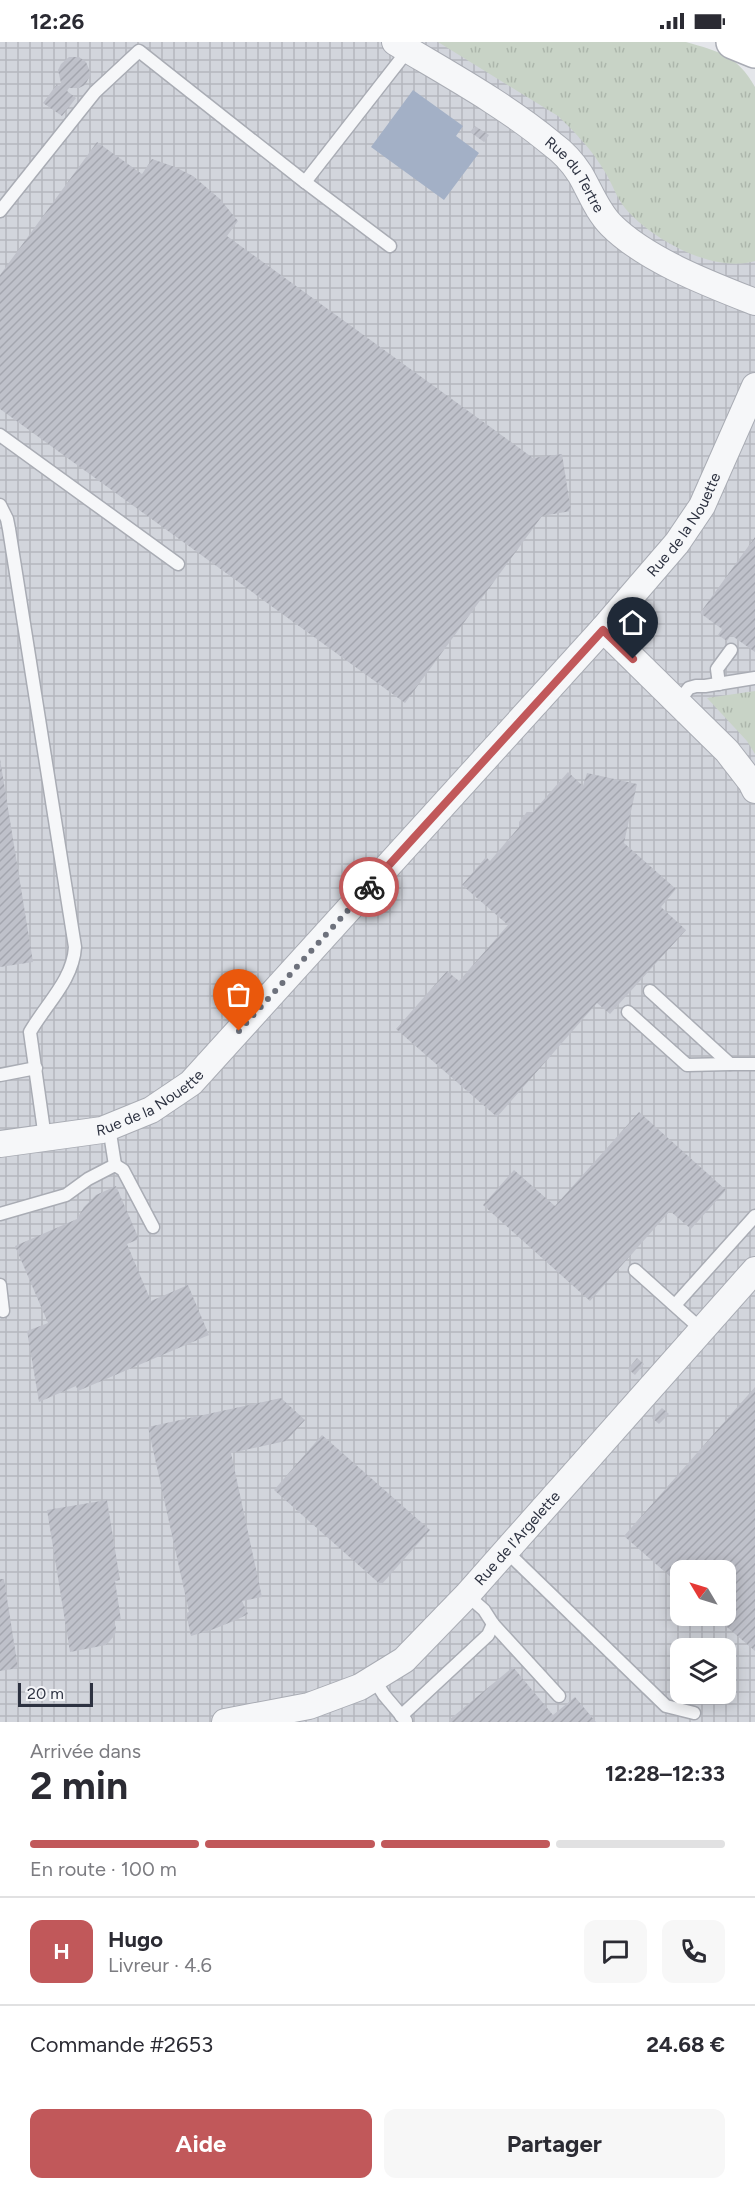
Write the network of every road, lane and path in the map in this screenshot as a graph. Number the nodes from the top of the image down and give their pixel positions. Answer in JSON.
{"nodes":[{"id":1,"x":733,"y":42,"type":"edge"},
{"id":2,"x":401,"y":46,"type":"edge"},
{"id":3,"x":755,"y":51,"type":"edge"},
{"id":4,"x":305,"y":182,"type":"junction"},
{"id":5,"x":0,"y":211,"type":"edge"},
{"id":6,"x":390,"y":246,"type":"dead end"},
{"id":7,"x":755,"y":302,"type":"edge"},
{"id":8,"x":755,"y":386,"type":"edge"},
{"id":9,"x":0,"y":435,"type":"edge"},
{"id":10,"x":0,"y":505,"type":"edge"},
{"id":11,"x":178,"y":564,"type":"dead end"},
{"id":12,"x":603,"y":630,"type":"junction"},
{"id":13,"x":731,"y":650,"type":"dead end"},
{"id":14,"x":755,"y":678,"type":"edge"},
{"id":15,"x":719,"y":684,"type":"junction"},
{"id":16,"x":678,"y":702,"type":"junction"},
{"id":17,"x":755,"y":790,"type":"edge"},
{"id":18,"x":650,"y":991,"type":"dead end"},
{"id":19,"x":628,"y":1012,"type":"dead end"},
{"id":20,"x":730,"y":1064,"type":"junction"},
{"id":21,"x":755,"y":1064,"type":"edge"},
{"id":22,"x":36,"y":1068,"type":"junction"},
{"id":23,"x":0,"y":1075,"type":"edge"},
{"id":24,"x":109,"y":1127,"type":"junction"},
{"id":25,"x":45,"y":1138,"type":"junction"},
{"id":26,"x":0,"y":1144,"type":"edge"},
{"id":27,"x":115,"y":1165,"type":"junction"},
{"id":28,"x":0,"y":1214,"type":"edge"},
{"id":29,"x":755,"y":1216,"type":"edge"},
{"id":30,"x":153,"y":1227,"type":"dead end"},
{"id":31,"x":635,"y":1270,"type":"dead end"},
{"id":32,"x":755,"y":1270,"type":"edge"},
{"id":33,"x":0,"y":1285,"type":"edge"},
{"id":34,"x":675,"y":1305,"type":"junction"},
{"id":35,"x":3,"y":1311,"type":"dead end"},
{"id":36,"x":702,"y":1330,"type":"junction"},
{"id":37,"x":506,"y":1551,"type":"junction"},
{"id":38,"x":467,"y":1595,"type":"junction"},
{"id":39,"x":493,"y":1624,"type":"junction"},
{"id":40,"x":374,"y":1679,"type":"junction"},
{"id":41,"x":559,"y":1696,"type":"dead end"},
{"id":42,"x":694,"y":1713,"type":"dead end"},
{"id":43,"x":404,"y":1719,"type":"edge"},
{"id":44,"x":236,"y":1721,"type":"edge"}],
"edges":[{"from":1,"to":3,"type":"main road"},
{"from":2,"to":4,"type":"lane"},
{"from":2,"to":7,"type":"street","name":"Rue du Tertre"},
{"from":4,"to":5,"type":"lane"},
{"from":4,"to":6,"type":"lane"},
{"from":8,"to":12,"type":"street","name":"Rue de la Nouette"},
{"from":9,"to":11,"type":"lane"},
{"from":10,"to":22,"type":"lane"},
{"from":12,"to":16,"type":"street"},
{"from":12,"to":24,"type":"street","name":"Rue de la Nouette"},
{"from":13,"to":15,"type":"lane"},
{"from":14,"to":15,"type":"lane"},
{"from":15,"to":16,"type":"lane"},
{"from":16,"to":17,"type":"street"},
{"from":18,"to":20,"type":"lane"},
{"from":19,"to":20,"type":"lane"},
{"from":20,"to":21,"type":"lane"},
{"from":22,"to":23,"type":"lane"},
{"from":22,"to":25,"type":"lane"},
{"from":24,"to":25,"type":"street","name":"Rue de la Nouette"},
{"from":24,"to":27,"type":"lane"},
{"from":25,"to":26,"type":"street","name":"Rue de la Nouette"},
{"from":27,"to":28,"type":"lane"},
{"from":27,"to":30,"type":"lane"},
{"from":29,"to":34,"type":"lane"},
{"from":31,"to":34,"type":"lane"},
{"from":32,"to":36,"type":"street","name":"Rue de l'Argelette"},
{"from":33,"to":35,"type":"lane"},
{"from":34,"to":36,"type":"lane"},
{"from":36,"to":37,"type":"street","name":"Rue de l'Argelette"},
{"from":37,"to":38,"type":"street","name":"Rue de l'Argelette"},
{"from":37,"to":42,"type":"lane"},
{"from":38,"to":39,"type":"lane"},
{"from":38,"to":40,"type":"street","name":"Rue de l'Argelette"},
{"from":39,"to":41,"type":"lane"},
{"from":39,"to":43,"type":"lane"},
{"from":40,"to":43,"type":"lane"},
{"from":40,"to":44,"type":"street","name":"Rue de l'Argelette"}]}
